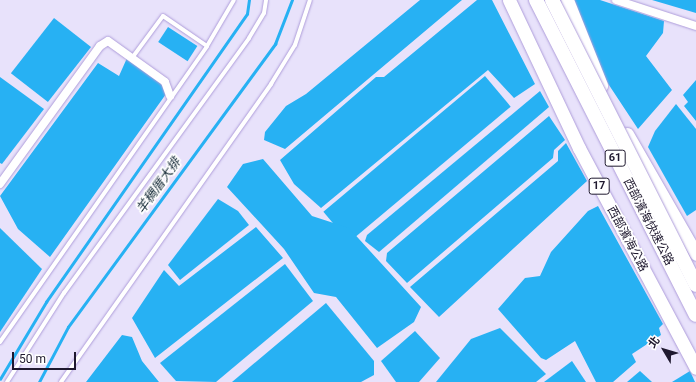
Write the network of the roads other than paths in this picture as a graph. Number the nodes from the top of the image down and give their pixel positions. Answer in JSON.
{"nodes":[{"id":1,"x":234,"y":0,"type":"edge"},
{"id":2,"x":266,"y":0,"type":"edge"},
{"id":3,"x":310,"y":0,"type":"edge"},
{"id":4,"x":508,"y":0,"type":"edge"},
{"id":5,"x":535,"y":0,"type":"edge"},
{"id":6,"x":552,"y":0,"type":"edge"},
{"id":7,"x":567,"y":0,"type":"edge"},
{"id":8,"x":616,"y":0,"type":"edge"},
{"id":9,"x":696,"y":26,"type":"edge"},
{"id":10,"x":207,"y":46,"type":"junction"},
{"id":11,"x":132,"y":58,"type":"junction"},
{"id":12,"x":604,"y":92,"type":"junction"},
{"id":13,"x":170,"y":96,"type":"junction"},
{"id":14,"x":0,"y":184,"type":"edge"},
{"id":15,"x":696,"y":254,"type":"edge"},
{"id":16,"x":696,"y":285,"type":"edge"},
{"id":17,"x":696,"y":314,"type":"edge"},
{"id":18,"x":0,"y":342,"type":"edge"},
{"id":19,"x":696,"y":368,"type":"edge"},
{"id":20,"x":7,"y":382,"type":"edge"},
{"id":21,"x":61,"y":382,"type":"edge"}],
"edges":[{"from":1,"to":10,"type":"lane"},
{"from":2,"to":20,"type":"lane"},
{"from":3,"to":21,"type":"lane"},
{"from":4,"to":19,"type":"main road","name":"西部濱海公路","number":"17"},
{"from":5,"to":12,"type":"main road"},
{"from":5,"to":17,"type":"highway","name":"西部濱海快速公路","number":"61","bridge":true},
{"from":6,"to":16,"type":"highway","name":"西部濱海快速公路","number":"61","bridge":true},
{"from":7,"to":12,"type":"main road"},
{"from":8,"to":9,"type":"street"},
{"from":10,"to":11,"type":"lane"},
{"from":10,"to":13,"type":"lane"},
{"from":11,"to":13,"type":"street"},
{"from":11,"to":14,"type":"street"},
{"from":12,"to":15,"type":"main road"},
{"from":13,"to":18,"type":"lane"}]}
